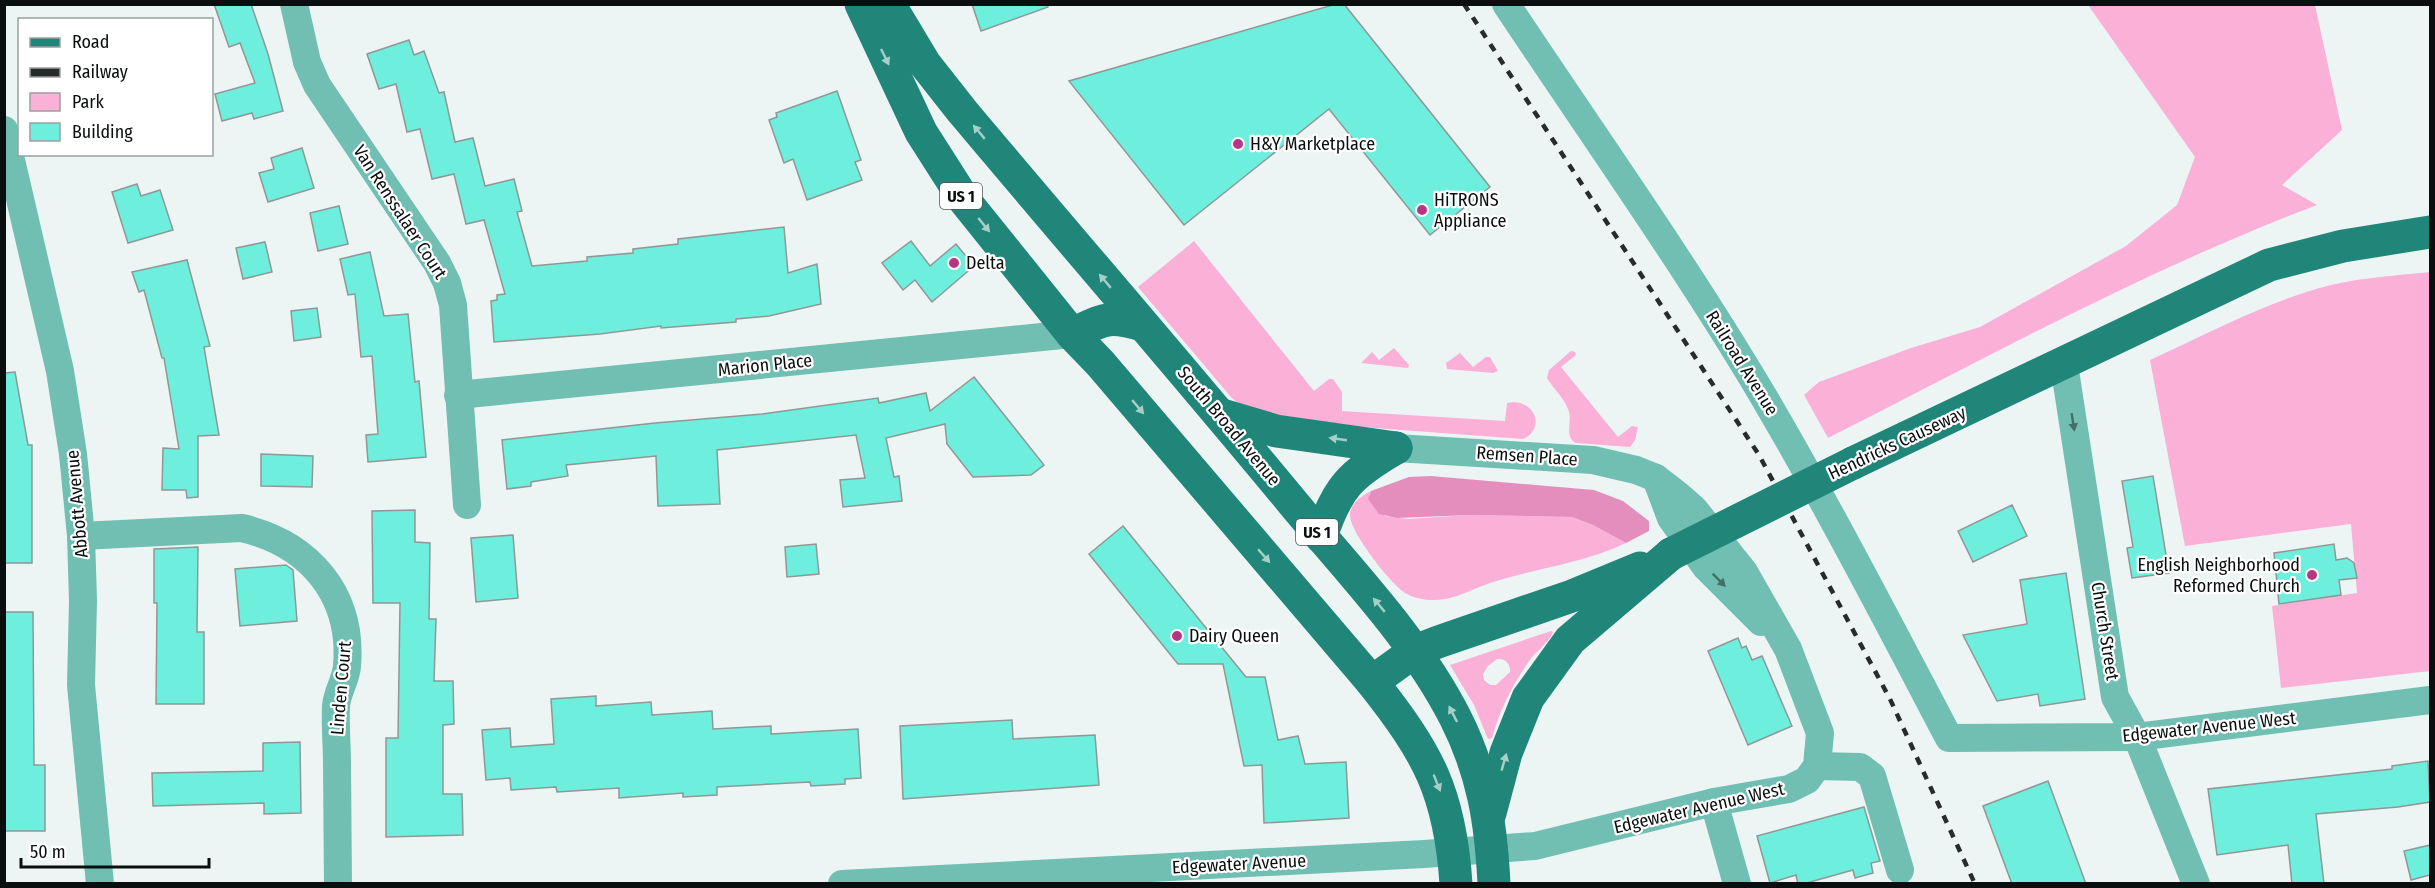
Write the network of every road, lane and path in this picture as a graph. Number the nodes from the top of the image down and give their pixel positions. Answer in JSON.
{"nodes":[{"id":1,"x":294,"y":4,"type":"edge"},
{"id":2,"x":861,"y":4,"type":"edge"},
{"id":3,"x":889,"y":4,"type":"edge"},
{"id":4,"x":1506,"y":4,"type":"edge"},
{"id":5,"x":4,"y":130,"type":"edge"},
{"id":6,"x":2430,"y":232,"type":"edge"},
{"id":7,"x":1143,"y":325,"type":"junction"},
{"id":8,"x":1072,"y":333,"type":"junction"},
{"id":9,"x":2064,"y":364,"type":"junction"},
{"id":10,"x":458,"y":395,"type":"junction"},
{"id":11,"x":1219,"y":414,"type":"junction"},
{"id":12,"x":1396,"y":448,"type":"junction"},
{"id":13,"x":467,"y":505,"type":"dead end"},
{"id":14,"x":81,"y":536,"type":"junction"},
{"id":15,"x":1322,"y":537,"type":"junction"},
{"id":16,"x":1671,"y":554,"type":"junction"},
{"id":17,"x":1415,"y":651,"type":"junction"},
{"id":18,"x":1372,"y":681,"type":"junction"},
{"id":19,"x":2430,"y":700,"type":"edge"},
{"id":20,"x":2137,"y":737,"type":"junction"},
{"id":21,"x":1950,"y":738,"type":"joint"},
{"id":22,"x":1817,"y":766,"type":"junction"},
{"id":23,"x":1714,"y":802,"type":"junction"},
{"id":24,"x":1490,"y":834,"type":"junction"},
{"id":25,"x":1455,"y":868,"type":"edge"},
{"id":26,"x":1900,"y":870,"type":"dead end"},
{"id":27,"x":1117,"y":877,"type":"edge"},
{"id":28,"x":100,"y":884,"type":"edge"},
{"id":29,"x":338,"y":884,"type":"edge"},
{"id":30,"x":842,"y":884,"type":"edge"},
{"id":31,"x":1494,"y":884,"type":"edge"},
{"id":32,"x":1737,"y":884,"type":"edge"},
{"id":33,"x":2196,"y":884,"type":"edge"}],
"edges":[{"from":1,"to":10,"type":"street","name":"Van Renssalaer Court"},
{"from":2,"to":8,"type":"main road","number":"US 1","one_way":true},
{"from":7,"to":3,"type":"main road","name":"South Broad Avenue","number":"US 1","one_way":true},
{"from":4,"to":21,"type":"street","name":"Railroad Avenue"},
{"from":5,"to":14,"type":"street","name":"Abbott Avenue"},
{"from":6,"to":9,"type":"main road","name":"Hendricks Causeway"},
{"from":7,"to":8,"type":"main road"},
{"from":7,"to":11,"type":"main road","name":"South Broad Avenue","number":"US 1"},
{"from":8,"to":10,"type":"street","name":"Marion Place"},
{"from":8,"to":18,"type":"main road","number":"US 1","one_way":true},
{"from":9,"to":16,"type":"main road","name":"Hendricks Causeway","bridge":true},
{"from":9,"to":20,"type":"street","name":"Church Street","one_way":true},
{"from":10,"to":13,"type":"street","name":"Van Renssalaer Court"},
{"from":12,"to":11,"type":"main road","one_way":true},
{"from":11,"to":15,"type":"main road","name":"South Broad Avenue","number":"US 1"},
{"from":12,"to":15,"type":"main road"},
{"from":12,"to":22,"type":"street","name":"Remsen Place"},
{"from":14,"to":28,"type":"street","name":"Abbott Avenue"},
{"from":14,"to":29,"type":"street","name":"Linden Court"},
{"from":17,"to":15,"type":"main road","name":"South Broad Avenue","number":"US 1","one_way":true},
{"from":16,"to":17,"type":"main road","name":"Hendricks Causeway"},
{"from":24,"to":16,"type":"main road","one_way":true},
{"from":17,"to":18,"type":"main road","name":"Hendricks Causeway"},
{"from":24,"to":17,"type":"main road","name":"South Broad Avenue","number":"US 1","one_way":true},
{"from":18,"to":25,"type":"main road","number":"US 1","one_way":true},
{"from":19,"to":20,"type":"street","name":"Edgewater Avenue West"},
{"from":20,"to":21,"type":"street","name":"Edgewater Avenue West"},
{"from":20,"to":33,"type":"street","name":"Church Street"},
{"from":22,"to":23,"type":"street","name":"Edgewater Avenue West"},
{"from":22,"to":26,"type":"street"},
{"from":23,"to":24,"type":"street","name":"Edgewater Avenue West"},
{"from":23,"to":32,"type":"street"},
{"from":24,"to":25,"type":"street","name":"Edgewater Avenue"},
{"from":24,"to":31,"type":"main road","name":"South Broad Avenue","number":"US 1"},
{"from":25,"to":27,"type":"street","name":"Edgewater Avenue"},
{"from":27,"to":30,"type":"street","name":"Edgewater Avenue"}]}
